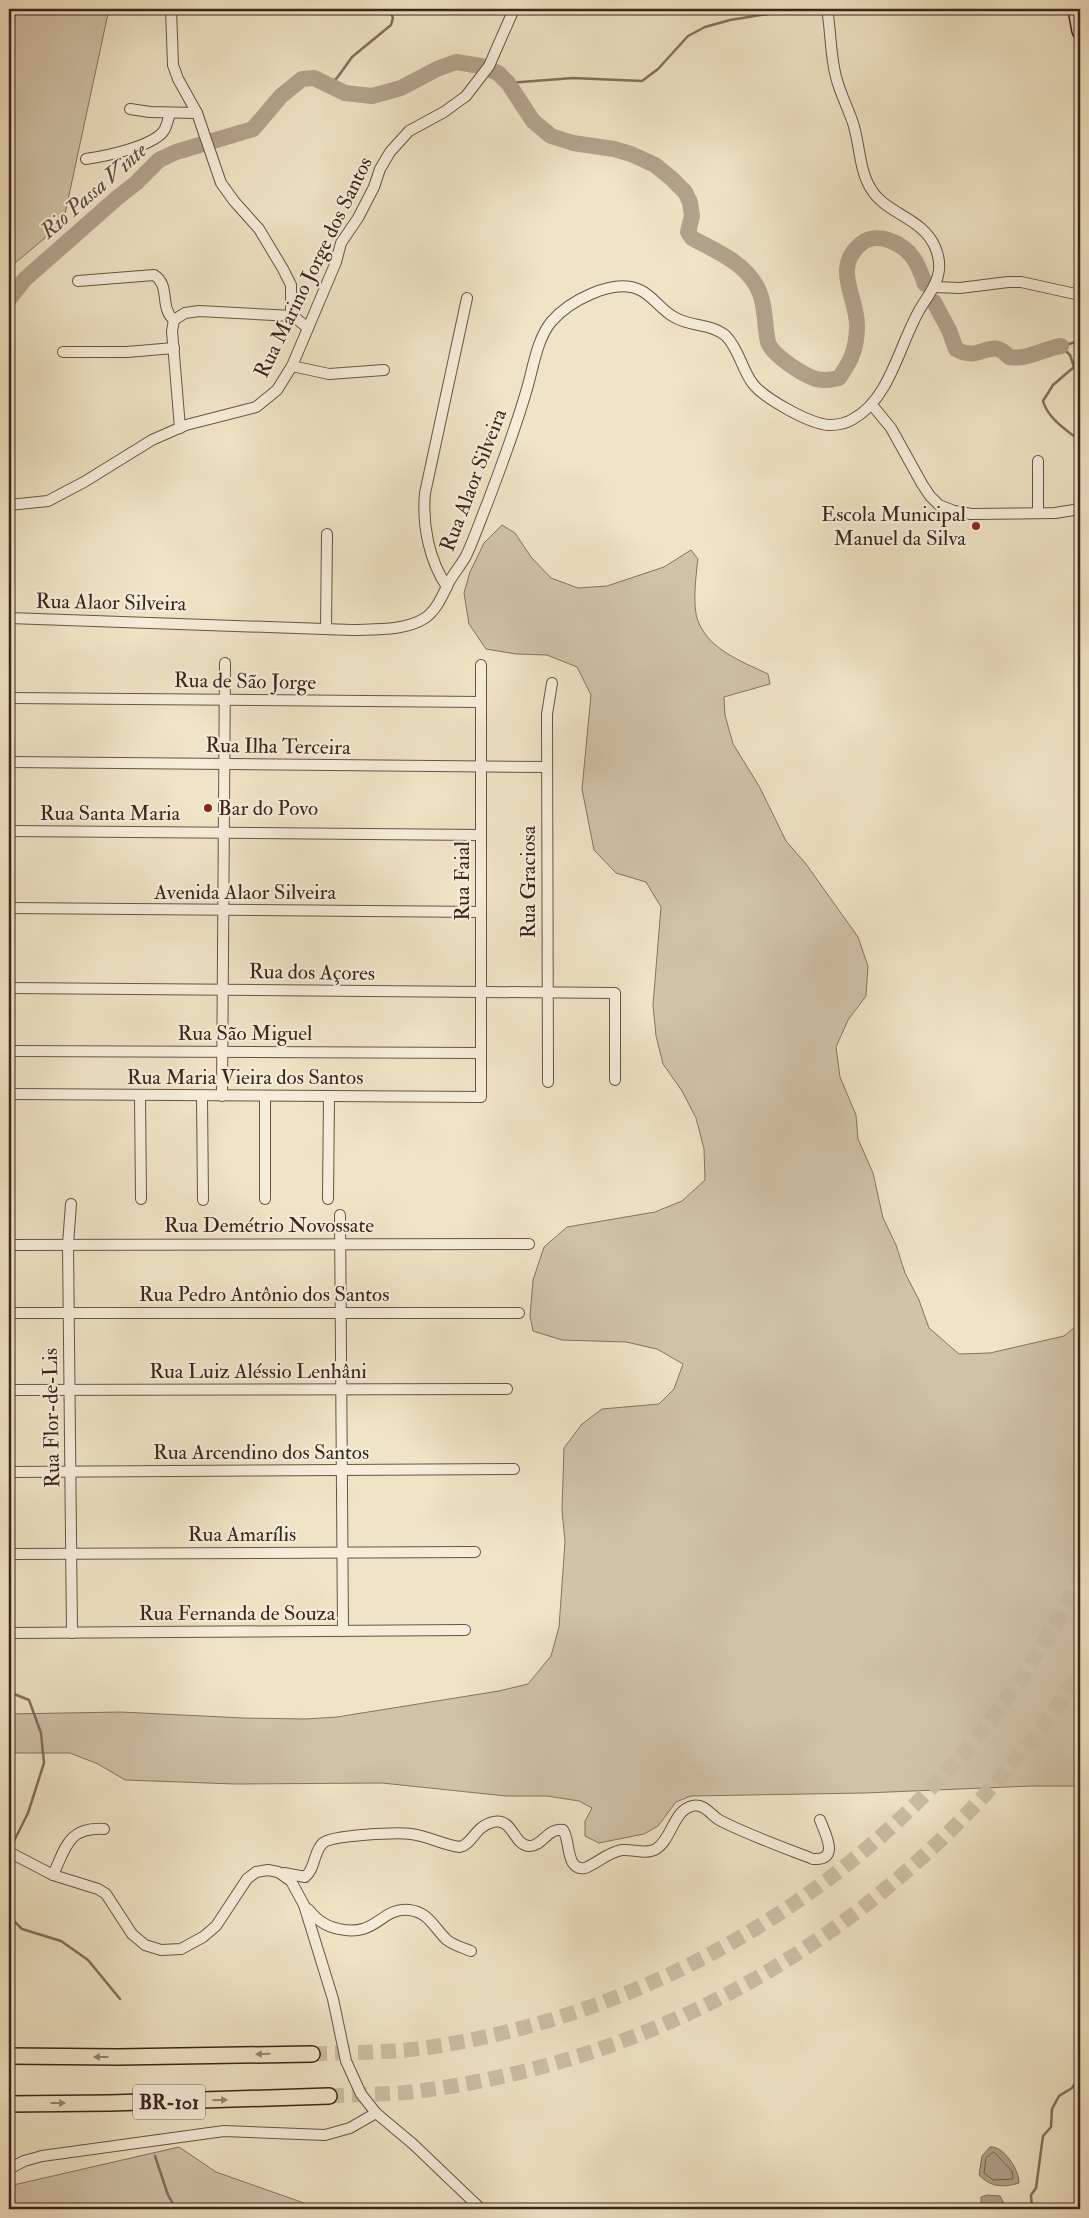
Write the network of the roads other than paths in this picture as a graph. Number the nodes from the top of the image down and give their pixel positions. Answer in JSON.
{"nodes":[{"id":1,"x":171,"y":9,"type":"edge"},
{"id":2,"x":514,"y":9,"type":"edge"},
{"id":3,"x":827,"y":9,"type":"edge"},
{"id":4,"x":1076,"y":9,"type":"edge"},
{"id":5,"x":1080,"y":31,"type":"edge"},
{"id":6,"x":130,"y":109,"type":"dead end"},
{"id":7,"x":170,"y":113,"type":"junction"},
{"id":8,"x":197,"y":113,"type":"junction"},
{"id":9,"x":86,"y":159,"type":"dead end"},
{"id":10,"x":78,"y":281,"type":"dead end"},
{"id":11,"x":934,"y":288,"type":"junction"},
{"id":12,"x":1080,"y":294,"type":"edge"},
{"id":13,"x":467,"y":298,"type":"dead end"},
{"id":14,"x":293,"y":316,"type":"junction"},
{"id":15,"x":174,"y":320,"type":"junction"},
{"id":16,"x":308,"y":328,"type":"junction"},
{"id":17,"x":174,"y":348,"type":"junction"},
{"id":18,"x":63,"y":352,"type":"dead end"},
{"id":19,"x":292,"y":366,"type":"junction"},
{"id":20,"x":384,"y":370,"type":"dead end"},
{"id":21,"x":872,"y":406,"type":"junction"},
{"id":22,"x":180,"y":428,"type":"junction"},
{"id":23,"x":1038,"y":461,"type":"dead end"},
{"id":24,"x":9,"y":505,"type":"edge"},
{"id":25,"x":1080,"y":509,"type":"edge"},
{"id":26,"x":1038,"y":513,"type":"junction"},
{"id":27,"x":327,"y":534,"type":"dead end"},
{"id":28,"x":447,"y":587,"type":"junction"},
{"id":29,"x":9,"y":618,"type":"edge"},
{"id":30,"x":326,"y":628,"type":"junction"},
{"id":31,"x":225,"y":663,"type":"dead end"},
{"id":32,"x":481,"y":665,"type":"dead end"},
{"id":33,"x":552,"y":683,"type":"dead end"},
{"id":34,"x":9,"y":698,"type":"edge"},
{"id":35,"x":225,"y":700,"type":"junction"},
{"id":36,"x":481,"y":702,"type":"junction"},
{"id":37,"x":9,"y":762,"type":"edge"},
{"id":38,"x":224,"y":764,"type":"junction"},
{"id":39,"x":481,"y":766,"type":"junction"},
{"id":40,"x":547,"y":767,"type":"junction"},
{"id":41,"x":9,"y":831,"type":"edge"},
{"id":42,"x":224,"y":833,"type":"junction"},
{"id":43,"x":481,"y":835,"type":"junction"},
{"id":44,"x":9,"y":908,"type":"edge"},
{"id":45,"x":224,"y":910,"type":"junction"},
{"id":46,"x":481,"y":912,"type":"junction"},
{"id":47,"x":9,"y":988,"type":"edge"},
{"id":48,"x":223,"y":990,"type":"junction"},
{"id":49,"x":481,"y":992,"type":"junction"},
{"id":50,"x":548,"y":992,"type":"junction"},
{"id":51,"x":9,"y":1051,"type":"edge"},
{"id":52,"x":223,"y":1052,"type":"junction"},
{"id":53,"x":481,"y":1053,"type":"junction"},
{"id":54,"x":615,"y":1080,"type":"dead end"},
{"id":55,"x":548,"y":1082,"type":"dead end"},
{"id":56,"x":9,"y":1094,"type":"edge"},
{"id":57,"x":140,"y":1095,"type":"junction"},
{"id":58,"x":202,"y":1096,"type":"junction"},
{"id":59,"x":222,"y":1096,"type":"junction"},
{"id":60,"x":265,"y":1096,"type":"junction"},
{"id":61,"x":329,"y":1096,"type":"junction"},
{"id":62,"x":481,"y":1098,"type":"joint"},
{"id":63,"x":140,"y":1199,"type":"dead end"},
{"id":64,"x":265,"y":1199,"type":"dead end"},
{"id":65,"x":328,"y":1199,"type":"dead end"},
{"id":66,"x":203,"y":1200,"type":"dead end"},
{"id":67,"x":71,"y":1204,"type":"dead end"},
{"id":68,"x":340,"y":1215,"type":"dead end"},
{"id":69,"x":68,"y":1244,"type":"junction"},
{"id":70,"x":340,"y":1244,"type":"junction"},
{"id":71,"x":529,"y":1244,"type":"dead end"},
{"id":72,"x":9,"y":1245,"type":"edge"},
{"id":73,"x":9,"y":1313,"type":"edge"},
{"id":74,"x":69,"y":1313,"type":"junction"},
{"id":75,"x":341,"y":1313,"type":"junction"},
{"id":76,"x":519,"y":1313,"type":"dead end"},
{"id":77,"x":507,"y":1388,"type":"dead end"},
{"id":78,"x":341,"y":1389,"type":"junction"},
{"id":79,"x":9,"y":1390,"type":"edge"},
{"id":80,"x":70,"y":1390,"type":"junction"},
{"id":81,"x":514,"y":1469,"type":"dead end"},
{"id":82,"x":342,"y":1470,"type":"junction"},
{"id":83,"x":70,"y":1471,"type":"junction"},
{"id":84,"x":9,"y":1472,"type":"edge"},
{"id":85,"x":342,"y":1552,"type":"junction"},
{"id":86,"x":475,"y":1552,"type":"dead end"},
{"id":87,"x":9,"y":1554,"type":"edge"},
{"id":88,"x":71,"y":1554,"type":"junction"},
{"id":89,"x":465,"y":1630,"type":"dead end"},
{"id":90,"x":342,"y":1631,"type":"junction"},
{"id":91,"x":9,"y":1633,"type":"edge"},
{"id":92,"x":72,"y":1633,"type":"junction"},
{"id":93,"x":820,"y":1820,"type":"dead end"},
{"id":94,"x":104,"y":1829,"type":"dead end"},
{"id":95,"x":9,"y":1852,"type":"edge"},
{"id":96,"x":278,"y":1872,"type":"junction"},
{"id":97,"x":53,"y":1875,"type":"junction"},
{"id":98,"x":304,"y":1905,"type":"junction"},
{"id":99,"x":471,"y":1952,"type":"dead end"},
{"id":100,"x":312,"y":2054,"type":"tunnel mouth"},
{"id":101,"x":9,"y":2056,"type":"edge"},
{"id":102,"x":329,"y":2096,"type":"tunnel mouth"},
{"id":103,"x":9,"y":2104,"type":"edge"},
{"id":104,"x":376,"y":2113,"type":"junction"},
{"id":105,"x":9,"y":2169,"type":"edge"},
{"id":106,"x":481,"y":2209,"type":"edge"}],
"edges":[{"from":1,"to":8,"type":"street"},
{"from":2,"to":16,"type":"street","name":"Rua Marino Jorge dos Santos"},
{"from":3,"to":11,"type":"street"},
{"from":4,"to":5,"type":"highway"},
{"from":6,"to":7,"type":"street"},
{"from":7,"to":8,"type":"street"},
{"from":7,"to":9,"type":"street"},
{"from":8,"to":14,"type":"street"},
{"from":10,"to":15,"type":"street"},
{"from":11,"to":12,"type":"street"},
{"from":11,"to":21,"type":"street"},
{"from":13,"to":28,"type":"street"},
{"from":14,"to":15,"type":"street"},
{"from":14,"to":16,"type":"street"},
{"from":15,"to":17,"type":"street"},
{"from":16,"to":19,"type":"street","name":"Rua Marino Jorge dos Santos"},
{"from":17,"to":18,"type":"street"},
{"from":17,"to":22,"type":"street"},
{"from":19,"to":20,"type":"street"},
{"from":19,"to":22,"type":"street","name":"Rua Marino Jorge dos Santos"},
{"from":21,"to":26,"type":"street"},
{"from":21,"to":28,"type":"street","name":"Rua Alaor Silveira"},
{"from":22,"to":24,"type":"street","name":"Rua Marino Jorge dos Santos"},
{"from":23,"to":26,"type":"street"},
{"from":25,"to":26,"type":"street"},
{"from":27,"to":30,"type":"street"},
{"from":28,"to":30,"type":"street","name":"Rua Alaor Silveira"},
{"from":29,"to":30,"type":"street","name":"Rua Alaor Silveira"},
{"from":31,"to":35,"type":"street"},
{"from":32,"to":36,"type":"street","name":"Rua Faial"},
{"from":33,"to":40,"type":"street","name":"Rua Graciosa"},
{"from":34,"to":35,"type":"street","name":"Rua de São Jorge"},
{"from":35,"to":36,"type":"street","name":"Rua de São Jorge"},
{"from":35,"to":38,"type":"street"},
{"from":36,"to":39,"type":"street","name":"Rua Faial"},
{"from":37,"to":38,"type":"street","name":"Rua Ilha Terceira"},
{"from":38,"to":39,"type":"street","name":"Rua Ilha Terceira"},
{"from":38,"to":42,"type":"street"},
{"from":39,"to":40,"type":"street","name":"Rua Ilha Terceira"},
{"from":39,"to":43,"type":"street","name":"Rua Faial"},
{"from":40,"to":50,"type":"street","name":"Rua Graciosa"},
{"from":41,"to":42,"type":"street","name":"Rua Santa Maria"},
{"from":42,"to":43,"type":"street","name":"Rua Santa Maria"},
{"from":42,"to":45,"type":"street"},
{"from":43,"to":46,"type":"street","name":"Rua Faial"},
{"from":44,"to":45,"type":"street","name":"Avenida Alaor Silveira"},
{"from":45,"to":46,"type":"street","name":"Avenida Alaor Silveira"},
{"from":45,"to":48,"type":"street"},
{"from":46,"to":49,"type":"street","name":"Rua Faial"},
{"from":47,"to":48,"type":"street","name":"Rua dos Açores"},
{"from":48,"to":49,"type":"street","name":"Rua dos Açores"},
{"from":48,"to":52,"type":"street"},
{"from":49,"to":50,"type":"street","name":"Rua dos Açores"},
{"from":49,"to":53,"type":"street","name":"Rua Faial"},
{"from":50,"to":54,"type":"street","name":"Rua dos Açores"},
{"from":50,"to":55,"type":"street","name":"Rua Graciosa"},
{"from":51,"to":52,"type":"street","name":"Rua São Miguel"},
{"from":52,"to":53,"type":"street","name":"Rua São Miguel"},
{"from":52,"to":59,"type":"street"},
{"from":53,"to":62,"type":"street","name":"Rua Faial"},
{"from":56,"to":57,"type":"street","name":"Rua Maria Vieira dos Santos"},
{"from":57,"to":58,"type":"street","name":"Rua Maria Vieira dos Santos"},
{"from":57,"to":63,"type":"street"},
{"from":58,"to":59,"type":"street","name":"Rua Maria Vieira dos Santos"},
{"from":58,"to":66,"type":"street"},
{"from":59,"to":60,"type":"street","name":"Rua Maria Vieira dos Santos"},
{"from":60,"to":61,"type":"street","name":"Rua Maria Vieira dos Santos"},
{"from":60,"to":64,"type":"street"},
{"from":61,"to":62,"type":"street","name":"Rua Maria Vieira dos Santos"},
{"from":61,"to":65,"type":"street"},
{"from":67,"to":69,"type":"street","name":"Rua Flor-de-Lis"},
{"from":68,"to":70,"type":"street"},
{"from":69,"to":70,"type":"street","name":"Rua Demétrio Novossate"},
{"from":69,"to":72,"type":"street","name":"Rua Demétrio Novossate"},
{"from":69,"to":74,"type":"street","name":"Rua Flor-de-Lis"},
{"from":70,"to":71,"type":"street","name":"Rua Demétrio Novossate"},
{"from":70,"to":75,"type":"street"},
{"from":73,"to":74,"type":"street","name":"Rua Pedro Antônio dos Santos"},
{"from":74,"to":75,"type":"street","name":"Rua Pedro Antônio dos Santos"},
{"from":74,"to":80,"type":"street","name":"Rua Flor-de-Lis"},
{"from":75,"to":76,"type":"street","name":"Rua Pedro Antônio dos Santos"},
{"from":75,"to":78,"type":"street"},
{"from":77,"to":78,"type":"street","name":"Rua Luiz Aléssio Lenhâni"},
{"from":78,"to":80,"type":"street","name":"Rua Luiz Aléssio Lenhâni"},
{"from":78,"to":82,"type":"street"},
{"from":79,"to":80,"type":"street","name":"Rua Luiz Aléssio Lenhâni"},
{"from":80,"to":83,"type":"street","name":"Rua Flor-de-Lis"},
{"from":81,"to":82,"type":"street","name":"Rua Arcendino dos Santos"},
{"from":82,"to":83,"type":"street","name":"Rua Arcendino dos Santos"},
{"from":82,"to":85,"type":"street"},
{"from":83,"to":84,"type":"street","name":"Rua Arcendino dos Santos"},
{"from":83,"to":88,"type":"street","name":"Rua Flor-de-Lis"},
{"from":85,"to":86,"type":"street","name":"Rua Amarílis"},
{"from":85,"to":88,"type":"street","name":"Rua Amarílis"},
{"from":85,"to":90,"type":"street"},
{"from":87,"to":88,"type":"street","name":"Rua Amarílis"},
{"from":88,"to":92,"type":"street","name":"Rua Flor-de-Lis"},
{"from":89,"to":90,"type":"street","name":"Rua Fernanda de Souza"},
{"from":90,"to":92,"type":"street","name":"Rua Fernanda de Souza"},
{"from":91,"to":92,"type":"street","name":"Rua Fernanda de Souza"},
{"from":93,"to":96,"type":"street"},
{"from":94,"to":97,"type":"street"},
{"from":95,"to":97,"type":"street"},
{"from":96,"to":97,"type":"street"},
{"from":96,"to":98,"type":"street"},
{"from":98,"to":99,"type":"street"},
{"from":98,"to":104,"type":"street"},
{"from":100,"to":101,"type":"highway","number":"BR-101","one_way":true},
{"from":103,"to":102,"type":"highway","number":"BR-101","one_way":true},
{"from":104,"to":105,"type":"street"},
{"from":104,"to":106,"type":"street"}]}
